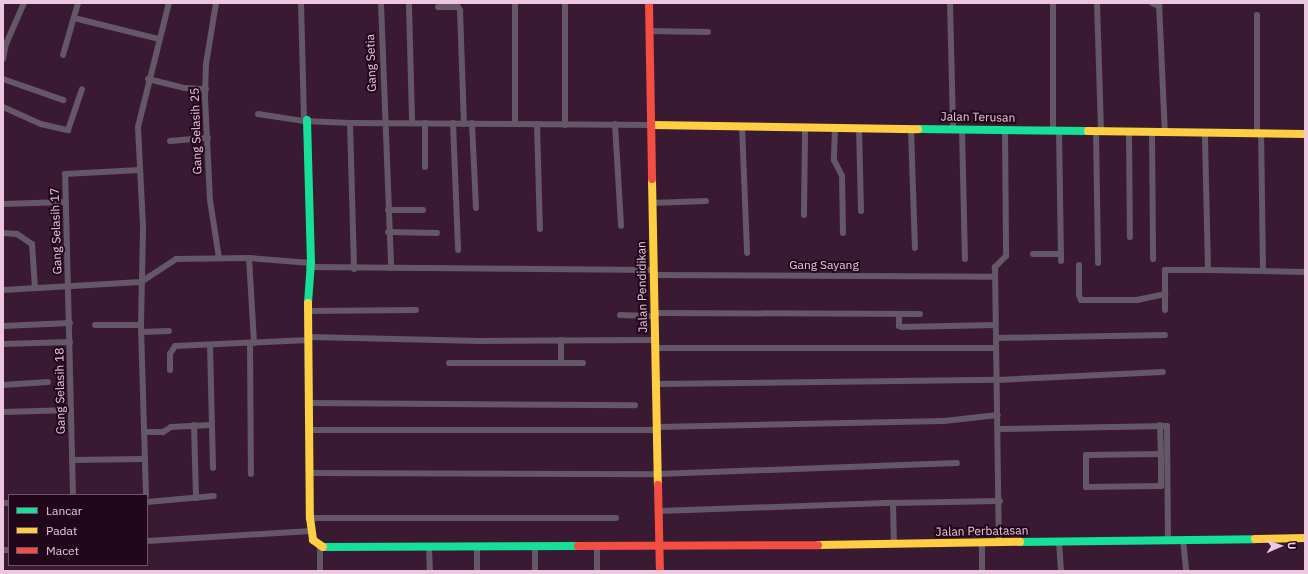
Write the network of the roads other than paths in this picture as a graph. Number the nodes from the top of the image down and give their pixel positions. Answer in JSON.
{"nodes":[{"id":1,"x":24,"y":3,"type":"edge"},
{"id":2,"x":78,"y":3,"type":"edge"},
{"id":3,"x":169,"y":3,"type":"edge"},
{"id":4,"x":216,"y":3,"type":"edge"},
{"id":5,"x":301,"y":3,"type":"edge"},
{"id":6,"x":381,"y":3,"type":"edge"},
{"id":7,"x":515,"y":3,"type":"edge"},
{"id":8,"x":565,"y":3,"type":"edge"},
{"id":9,"x":649,"y":3,"type":"edge"},
{"id":10,"x":950,"y":3,"type":"edge"},
{"id":11,"x":1053,"y":3,"type":"edge"},
{"id":12,"x":1097,"y":3,"type":"edge"},
{"id":13,"x":1152,"y":3,"type":"edge"},
{"id":14,"x":1159,"y":4,"type":"edge"},
{"id":15,"x":409,"y":5,"type":"dead end"},
{"id":16,"x":438,"y":7,"type":"dead end"},
{"id":17,"x":1257,"y":15,"type":"dead end"},
{"id":18,"x":74,"y":18,"type":"junction"},
{"id":19,"x":649,"y":31,"type":"junction"},
{"id":20,"x":708,"y":32,"type":"dead end"},
{"id":21,"x":159,"y":39,"type":"junction"},
{"id":22,"x":63,"y":56,"type":"dead end"},
{"id":23,"x":3,"y":59,"type":"edge"},
{"id":24,"x":3,"y":78,"type":"edge"},
{"id":25,"x":148,"y":80,"type":"junction"},
{"id":26,"x":82,"y":89,"type":"dead end"},
{"id":27,"x":206,"y":89,"type":"junction"},
{"id":28,"x":63,"y":100,"type":"dead end"},
{"id":29,"x":3,"y":107,"type":"edge"},
{"id":30,"x":258,"y":114,"type":"dead end"},
{"id":31,"x":306,"y":120,"type":"junction"},
{"id":32,"x":384,"y":122,"type":"junction"},
{"id":33,"x":350,"y":123,"type":"junction"},
{"id":34,"x":412,"y":123,"type":"junction"},
{"id":35,"x":425,"y":123,"type":"junction"},
{"id":36,"x":472,"y":123,"type":"junction"},
{"id":37,"x":453,"y":124,"type":"junction"},
{"id":38,"x":464,"y":124,"type":"junction"},
{"id":39,"x":515,"y":124,"type":"junction"},
{"id":40,"x":538,"y":124,"type":"junction"},
{"id":41,"x":615,"y":124,"type":"junction"},
{"id":42,"x":565,"y":125,"type":"junction"},
{"id":43,"x":652,"y":125,"type":"junction"},
{"id":44,"x":742,"y":126,"type":"junction"},
{"id":45,"x":805,"y":127,"type":"junction"},
{"id":46,"x":835,"y":128,"type":"junction"},
{"id":47,"x":859,"y":128,"type":"junction"},
{"id":48,"x":911,"y":129,"type":"junction"},
{"id":49,"x":953,"y":129,"type":"junction"},
{"id":50,"x":962,"y":129,"type":"junction"},
{"id":51,"x":1005,"y":130,"type":"junction"},
{"id":52,"x":1056,"y":130,"type":"junction"},
{"id":53,"x":1099,"y":131,"type":"junction"},
{"id":54,"x":1128,"y":132,"type":"junction"},
{"id":55,"x":1152,"y":133,"type":"junction"},
{"id":56,"x":1165,"y":133,"type":"junction"},
{"id":57,"x":1204,"y":133,"type":"junction"},
{"id":58,"x":1259,"y":133,"type":"junction"},
{"id":59,"x":1305,"y":134,"type":"edge"},
{"id":60,"x":208,"y":138,"type":"junction"},
{"id":61,"x":170,"y":141,"type":"dead end"},
{"id":62,"x":425,"y":166,"type":"dead end"},
{"id":63,"x":140,"y":170,"type":"junction"},
{"id":64,"x":706,"y":201,"type":"dead end"},
{"id":65,"x":66,"y":202,"type":"junction"},
{"id":66,"x":652,"y":203,"type":"junction"},
{"id":67,"x":3,"y":204,"type":"edge"},
{"id":68,"x":476,"y":208,"type":"dead end"},
{"id":69,"x":388,"y":210,"type":"junction"},
{"id":70,"x":423,"y":210,"type":"dead end"},
{"id":71,"x":861,"y":211,"type":"dead end"},
{"id":72,"x":804,"y":215,"type":"dead end"},
{"id":73,"x":621,"y":226,"type":"dead end"},
{"id":74,"x":540,"y":229,"type":"dead end"},
{"id":75,"x":388,"y":232,"type":"junction"},
{"id":76,"x":3,"y":233,"type":"edge"},
{"id":77,"x":437,"y":233,"type":"dead end"},
{"id":78,"x":843,"y":233,"type":"dead end"},
{"id":79,"x":1130,"y":237,"type":"dead end"},
{"id":80,"x":915,"y":248,"type":"dead end"},
{"id":81,"x":458,"y":250,"type":"dead end"},
{"id":82,"x":747,"y":253,"type":"dead end"},
{"id":83,"x":1033,"y":254,"type":"dead end"},
{"id":84,"x":1061,"y":254,"type":"junction"},
{"id":85,"x":219,"y":258,"type":"junction"},
{"id":86,"x":249,"y":258,"type":"junction"},
{"id":87,"x":966,"y":259,"type":"dead end"},
{"id":88,"x":1153,"y":259,"type":"dead end"},
{"id":89,"x":1061,"y":261,"type":"dead end"},
{"id":90,"x":1098,"y":263,"type":"dead end"},
{"id":91,"x":310,"y":265,"type":"junction"},
{"id":92,"x":1079,"y":265,"type":"dead end"},
{"id":93,"x":391,"y":268,"type":"junction"},
{"id":94,"x":354,"y":269,"type":"junction"},
{"id":95,"x":1208,"y":270,"type":"junction"},
{"id":96,"x":1263,"y":271,"type":"junction"},
{"id":97,"x":1305,"y":272,"type":"edge"},
{"id":98,"x":654,"y":273,"type":"junction"},
{"id":99,"x":995,"y":277,"type":"junction"},
{"id":100,"x":142,"y":282,"type":"junction"},
{"id":101,"x":69,"y":286,"type":"junction"},
{"id":102,"x":35,"y":288,"type":"junction"},
{"id":103,"x":3,"y":290,"type":"edge"},
{"id":104,"x":1165,"y":294,"type":"junction"},
{"id":105,"x":416,"y":310,"type":"dead end"},
{"id":106,"x":1166,"y":310,"type":"dead end"},
{"id":107,"x":308,"y":311,"type":"junction"},
{"id":108,"x":899,"y":314,"type":"junction"},
{"id":109,"x":920,"y":314,"type":"dead end"},
{"id":110,"x":620,"y":315,"type":"dead end"},
{"id":111,"x":655,"y":315,"type":"junction"},
{"id":112,"x":70,"y":323,"type":"junction"},
{"id":113,"x":95,"y":325,"type":"dead end"},
{"id":114,"x":996,"y":325,"type":"junction"},
{"id":115,"x":3,"y":326,"type":"edge"},
{"id":116,"x":141,"y":329,"type":"junction"},
{"id":117,"x":169,"y":331,"type":"dead end"},
{"id":118,"x":1165,"y":335,"type":"dead end"},
{"id":119,"x":996,"y":338,"type":"junction"},
{"id":120,"x":309,"y":339,"type":"junction"},
{"id":121,"x":561,"y":340,"type":"junction"},
{"id":122,"x":70,"y":342,"type":"junction"},
{"id":123,"x":252,"y":343,"type":"junction"},
{"id":124,"x":3,"y":344,"type":"edge"},
{"id":125,"x":655,"y":344,"type":"junction"},
{"id":126,"x":210,"y":345,"type":"junction"},
{"id":127,"x":996,"y":348,"type":"junction"},
{"id":128,"x":583,"y":362,"type":"dead end"},
{"id":129,"x":448,"y":363,"type":"dead end"},
{"id":130,"x":562,"y":363,"type":"junction"},
{"id":131,"x":170,"y":370,"type":"dead end"},
{"id":132,"x":1163,"y":372,"type":"dead end"},
{"id":133,"x":997,"y":380,"type":"junction"},
{"id":134,"x":48,"y":382,"type":"dead end"},
{"id":135,"x":656,"y":384,"type":"junction"},
{"id":136,"x":3,"y":385,"type":"edge"},
{"id":137,"x":310,"y":403,"type":"junction"},
{"id":138,"x":635,"y":404,"type":"dead end"},
{"id":139,"x":71,"y":410,"type":"junction"},
{"id":140,"x":3,"y":412,"type":"edge"},
{"id":141,"x":998,"y":415,"type":"junction"},
{"id":142,"x":211,"y":425,"type":"junction"},
{"id":143,"x":1160,"y":425,"type":"junction"},
{"id":144,"x":194,"y":426,"type":"junction"},
{"id":145,"x":657,"y":428,"type":"junction"},
{"id":146,"x":998,"y":429,"type":"junction"},
{"id":147,"x":309,"y":430,"type":"junction"},
{"id":148,"x":144,"y":432,"type":"junction"},
{"id":149,"x":1161,"y":454,"type":"junction"},
{"id":150,"x":145,"y":459,"type":"junction"},
{"id":151,"x":72,"y":460,"type":"junction"},
{"id":152,"x":956,"y":463,"type":"dead end"},
{"id":153,"x":212,"y":468,"type":"dead end"},
{"id":154,"x":309,"y":473,"type":"junction"},
{"id":155,"x":251,"y":474,"type":"dead end"},
{"id":156,"x":658,"y":474,"type":"junction"},
{"id":157,"x":73,"y":494,"type":"edge"},
{"id":158,"x":146,"y":494,"type":"edge"},
{"id":159,"x":214,"y":496,"type":"dead end"},
{"id":160,"x":196,"y":498,"type":"junction"},
{"id":161,"x":1000,"y":501,"type":"junction"},
{"id":162,"x":148,"y":502,"type":"edge"},
{"id":163,"x":893,"y":503,"type":"junction"},
{"id":164,"x":659,"y":511,"type":"junction"},
{"id":165,"x":310,"y":518,"type":"junction"},
{"id":166,"x":616,"y":518,"type":"dead end"},
{"id":167,"x":311,"y":531,"type":"junction"},
{"id":168,"x":1305,"y":538,"type":"edge"},
{"id":169,"x":1168,"y":540,"type":"junction"},
{"id":170,"x":1183,"y":540,"type":"junction"},
{"id":171,"x":148,"y":541,"type":"edge"},
{"id":172,"x":999,"y":542,"type":"junction"},
{"id":173,"x":1059,"y":542,"type":"junction"},
{"id":174,"x":982,"y":543,"type":"junction"},
{"id":175,"x":894,"y":544,"type":"junction"},
{"id":176,"x":429,"y":546,"type":"junction"},
{"id":177,"x":477,"y":546,"type":"junction"},
{"id":178,"x":320,"y":547,"type":"junction"},
{"id":179,"x":535,"y":547,"type":"junction"},
{"id":180,"x":597,"y":547,"type":"junction"},
{"id":181,"x":660,"y":547,"type":"junction"},
{"id":182,"x":320,"y":571,"type":"edge"},
{"id":183,"x":430,"y":571,"type":"edge"},
{"id":184,"x":478,"y":571,"type":"edge"},
{"id":185,"x":535,"y":571,"type":"edge"},
{"id":186,"x":598,"y":571,"type":"edge"},
{"id":187,"x":660,"y":571,"type":"edge"},
{"id":188,"x":982,"y":571,"type":"edge"},
{"id":189,"x":1061,"y":571,"type":"edge"},
{"id":190,"x":1186,"y":571,"type":"edge"}],
"edges":[{"from":1,"to":23,"type":"street"},
{"from":2,"to":18,"type":"street"},
{"from":3,"to":21,"type":"street"},
{"from":4,"to":27,"type":"street","name":"Gang Selasih 25"},
{"from":5,"to":31,"type":"street"},
{"from":6,"to":32,"type":"street","name":"Gang Setia"},
{"from":7,"to":39,"type":"street"},
{"from":8,"to":42,"type":"street"},
{"from":9,"to":19,"type":"street","name":"Jalan Pendidikan"},
{"from":10,"to":49,"type":"street"},
{"from":11,"to":52,"type":"street"},
{"from":12,"to":53,"type":"street"},
{"from":13,"to":14,"type":"street"},
{"from":14,"to":56,"type":"street"},
{"from":15,"to":34,"type":"street"},
{"from":16,"to":38,"type":"street"},
{"from":17,"to":58,"type":"street"},
{"from":18,"to":21,"type":"street"},
{"from":18,"to":22,"type":"street"},
{"from":19,"to":20,"type":"street"},
{"from":19,"to":43,"type":"street","name":"Jalan Pendidikan"},
{"from":21,"to":25,"type":"street"},
{"from":24,"to":28,"type":"street"},
{"from":25,"to":27,"type":"street"},
{"from":25,"to":63,"type":"street"},
{"from":26,"to":29,"type":"street"},
{"from":27,"to":60,"type":"street","name":"Gang Selasih 25"},
{"from":30,"to":31,"type":"street"},
{"from":31,"to":33,"type":"street"},
{"from":31,"to":91,"type":"street"},
{"from":32,"to":33,"type":"street"},
{"from":32,"to":34,"type":"street"},
{"from":32,"to":69,"type":"street","name":"Gang Setia"},
{"from":33,"to":94,"type":"street"},
{"from":34,"to":35,"type":"street"},
{"from":35,"to":37,"type":"street"},
{"from":35,"to":62,"type":"street"},
{"from":36,"to":38,"type":"street"},
{"from":36,"to":39,"type":"street"},
{"from":36,"to":68,"type":"street"},
{"from":37,"to":38,"type":"street"},
{"from":37,"to":81,"type":"street"},
{"from":39,"to":40,"type":"street"},
{"from":40,"to":42,"type":"street"},
{"from":40,"to":74,"type":"street"},
{"from":41,"to":42,"type":"street"},
{"from":41,"to":43,"type":"street"},
{"from":41,"to":73,"type":"street"},
{"from":43,"to":44,"type":"street","name":"Jalan Terusan"},
{"from":43,"to":66,"type":"street","name":"Jalan Pendidikan"},
{"from":44,"to":45,"type":"street","name":"Jalan Terusan"},
{"from":44,"to":82,"type":"street"},
{"from":45,"to":46,"type":"street","name":"Jalan Terusan"},
{"from":45,"to":72,"type":"street"},
{"from":46,"to":47,"type":"street","name":"Jalan Terusan"},
{"from":46,"to":78,"type":"street"},
{"from":47,"to":48,"type":"street","name":"Jalan Terusan"},
{"from":47,"to":71,"type":"street"},
{"from":48,"to":49,"type":"street","name":"Jalan Terusan"},
{"from":48,"to":80,"type":"street"},
{"from":49,"to":50,"type":"street","name":"Jalan Terusan"},
{"from":50,"to":51,"type":"street","name":"Jalan Terusan"},
{"from":50,"to":87,"type":"street"},
{"from":51,"to":52,"type":"street","name":"Jalan Terusan"},
{"from":51,"to":99,"type":"street"},
{"from":52,"to":53,"type":"street","name":"Jalan Terusan"},
{"from":52,"to":84,"type":"street"},
{"from":53,"to":54,"type":"street","name":"Jalan Terusan"},
{"from":53,"to":90,"type":"street"},
{"from":54,"to":55,"type":"street","name":"Jalan Terusan"},
{"from":54,"to":79,"type":"street"},
{"from":55,"to":56,"type":"street","name":"Jalan Terusan"},
{"from":55,"to":88,"type":"street"},
{"from":56,"to":57,"type":"street","name":"Jalan Terusan"},
{"from":57,"to":58,"type":"street","name":"Jalan Terusan"},
{"from":57,"to":95,"type":"street"},
{"from":58,"to":59,"type":"street","name":"Jalan Terusan"},
{"from":58,"to":96,"type":"street"},
{"from":60,"to":61,"type":"street"},
{"from":60,"to":85,"type":"street","name":"Gang Selasih 25"},
{"from":63,"to":65,"type":"street","name":"Gang Selasih 17"},
{"from":63,"to":100,"type":"street"},
{"from":64,"to":66,"type":"street"},
{"from":65,"to":67,"type":"street"},
{"from":65,"to":101,"type":"street","name":"Gang Selasih 17"},
{"from":66,"to":98,"type":"street","name":"Jalan Pendidikan"},
{"from":69,"to":70,"type":"street"},
{"from":69,"to":75,"type":"street","name":"Gang Setia"},
{"from":75,"to":77,"type":"street"},
{"from":75,"to":93,"type":"street","name":"Gang Setia"},
{"from":76,"to":102,"type":"street"},
{"from":83,"to":84,"type":"street"},
{"from":84,"to":89,"type":"street"},
{"from":85,"to":86,"type":"street","name":"Gang Sayang"},
{"from":85,"to":100,"type":"street","name":"Gang Sayang"},
{"from":86,"to":91,"type":"street","name":"Gang Sayang"},
{"from":86,"to":123,"type":"street"},
{"from":91,"to":94,"type":"street","name":"Gang Sayang"},
{"from":91,"to":107,"type":"street"},
{"from":92,"to":104,"type":"street"},
{"from":93,"to":94,"type":"street","name":"Gang Sayang"},
{"from":93,"to":98,"type":"street","name":"Gang Sayang"},
{"from":95,"to":96,"type":"street"},
{"from":95,"to":104,"type":"street"},
{"from":96,"to":97,"type":"street"},
{"from":98,"to":99,"type":"street","name":"Gang Sayang"},
{"from":98,"to":111,"type":"street","name":"Jalan Pendidikan"},
{"from":99,"to":114,"type":"street"},
{"from":100,"to":101,"type":"street"},
{"from":100,"to":116,"type":"street"},
{"from":101,"to":102,"type":"street"},
{"from":101,"to":112,"type":"street","name":"Gang Selasih 18"},
{"from":102,"to":103,"type":"street"},
{"from":104,"to":106,"type":"street"},
{"from":105,"to":107,"type":"street"},
{"from":107,"to":120,"type":"street"},
{"from":108,"to":109,"type":"street"},
{"from":108,"to":111,"type":"street"},
{"from":108,"to":114,"type":"street"},
{"from":110,"to":111,"type":"street"},
{"from":111,"to":125,"type":"street","name":"Jalan Pendidikan"},
{"from":112,"to":115,"type":"street"},
{"from":112,"to":122,"type":"street","name":"Gang Selasih 18"},
{"from":113,"to":116,"type":"street"},
{"from":114,"to":119,"type":"street"},
{"from":116,"to":117,"type":"street"},
{"from":116,"to":148,"type":"street"},
{"from":118,"to":119,"type":"street"},
{"from":119,"to":127,"type":"street"},
{"from":120,"to":121,"type":"street"},
{"from":120,"to":123,"type":"street"},
{"from":120,"to":137,"type":"street"},
{"from":121,"to":125,"type":"street"},
{"from":121,"to":130,"type":"street"},
{"from":122,"to":124,"type":"street"},
{"from":122,"to":139,"type":"street","name":"Gang Selasih 18"},
{"from":123,"to":126,"type":"street"},
{"from":123,"to":155,"type":"street"},
{"from":125,"to":127,"type":"street"},
{"from":125,"to":135,"type":"street","name":"Jalan Pendidikan"},
{"from":126,"to":131,"type":"street"},
{"from":126,"to":142,"type":"street"},
{"from":127,"to":133,"type":"street"},
{"from":128,"to":130,"type":"street"},
{"from":129,"to":130,"type":"street"},
{"from":132,"to":133,"type":"street"},
{"from":133,"to":135,"type":"street"},
{"from":133,"to":141,"type":"street"},
{"from":134,"to":136,"type":"street"},
{"from":135,"to":145,"type":"street","name":"Jalan Pendidikan"},
{"from":137,"to":138,"type":"street"},
{"from":137,"to":147,"type":"street"},
{"from":139,"to":140,"type":"street"},
{"from":139,"to":151,"type":"street","name":"Gang Selasih 18"},
{"from":141,"to":145,"type":"street"},
{"from":141,"to":146,"type":"street"},
{"from":142,"to":144,"type":"street"},
{"from":142,"to":153,"type":"street"},
{"from":143,"to":146,"type":"street"},
{"from":143,"to":149,"type":"street"},
{"from":143,"to":169,"type":"street"},
{"from":144,"to":148,"type":"street"},
{"from":144,"to":160,"type":"street"},
{"from":145,"to":147,"type":"street"},
{"from":145,"to":156,"type":"street","name":"Jalan Pendidikan"},
{"from":146,"to":161,"type":"street"},
{"from":147,"to":154,"type":"street"},
{"from":148,"to":150,"type":"street"},
{"from":149,"to":149,"type":"street"},
{"from":150,"to":151,"type":"street"},
{"from":150,"to":158,"type":"street"},
{"from":151,"to":157,"type":"street","name":"Gang Selasih 18"},
{"from":152,"to":156,"type":"street"},
{"from":154,"to":156,"type":"street"},
{"from":154,"to":165,"type":"street"},
{"from":156,"to":164,"type":"street","name":"Jalan Pendidikan"},
{"from":159,"to":160,"type":"street"},
{"from":160,"to":162,"type":"street"},
{"from":161,"to":163,"type":"street"},
{"from":161,"to":172,"type":"street"},
{"from":163,"to":164,"type":"street"},
{"from":163,"to":175,"type":"street"},
{"from":164,"to":181,"type":"street","name":"Jalan Pendidikan"},
{"from":165,"to":166,"type":"street"},
{"from":165,"to":167,"type":"street"},
{"from":167,"to":171,"type":"street"},
{"from":167,"to":178,"type":"street"},
{"from":168,"to":170,"type":"street","name":"Jalan Perbatasan"},
{"from":169,"to":170,"type":"street","name":"Jalan Perbatasan"},
{"from":169,"to":173,"type":"street","name":"Jalan Perbatasan"},
{"from":170,"to":190,"type":"street"},
{"from":172,"to":173,"type":"street","name":"Jalan Perbatasan"},
{"from":172,"to":174,"type":"street","name":"Jalan Perbatasan"},
{"from":173,"to":189,"type":"street"},
{"from":174,"to":175,"type":"street","name":"Jalan Perbatasan"},
{"from":174,"to":188,"type":"street"},
{"from":175,"to":181,"type":"street","name":"Jalan Perbatasan"},
{"from":176,"to":177,"type":"street","name":"Jalan Perbatasan"},
{"from":176,"to":178,"type":"street","name":"Jalan Perbatasan"},
{"from":176,"to":183,"type":"street"},
{"from":177,"to":179,"type":"street","name":"Jalan Perbatasan"},
{"from":177,"to":184,"type":"street"},
{"from":178,"to":182,"type":"street"},
{"from":179,"to":180,"type":"street","name":"Jalan Perbatasan"},
{"from":179,"to":185,"type":"street"},
{"from":180,"to":181,"type":"street","name":"Jalan Perbatasan"},
{"from":180,"to":186,"type":"street"},
{"from":181,"to":187,"type":"street","name":"Jalan Pendidikan"}]}
